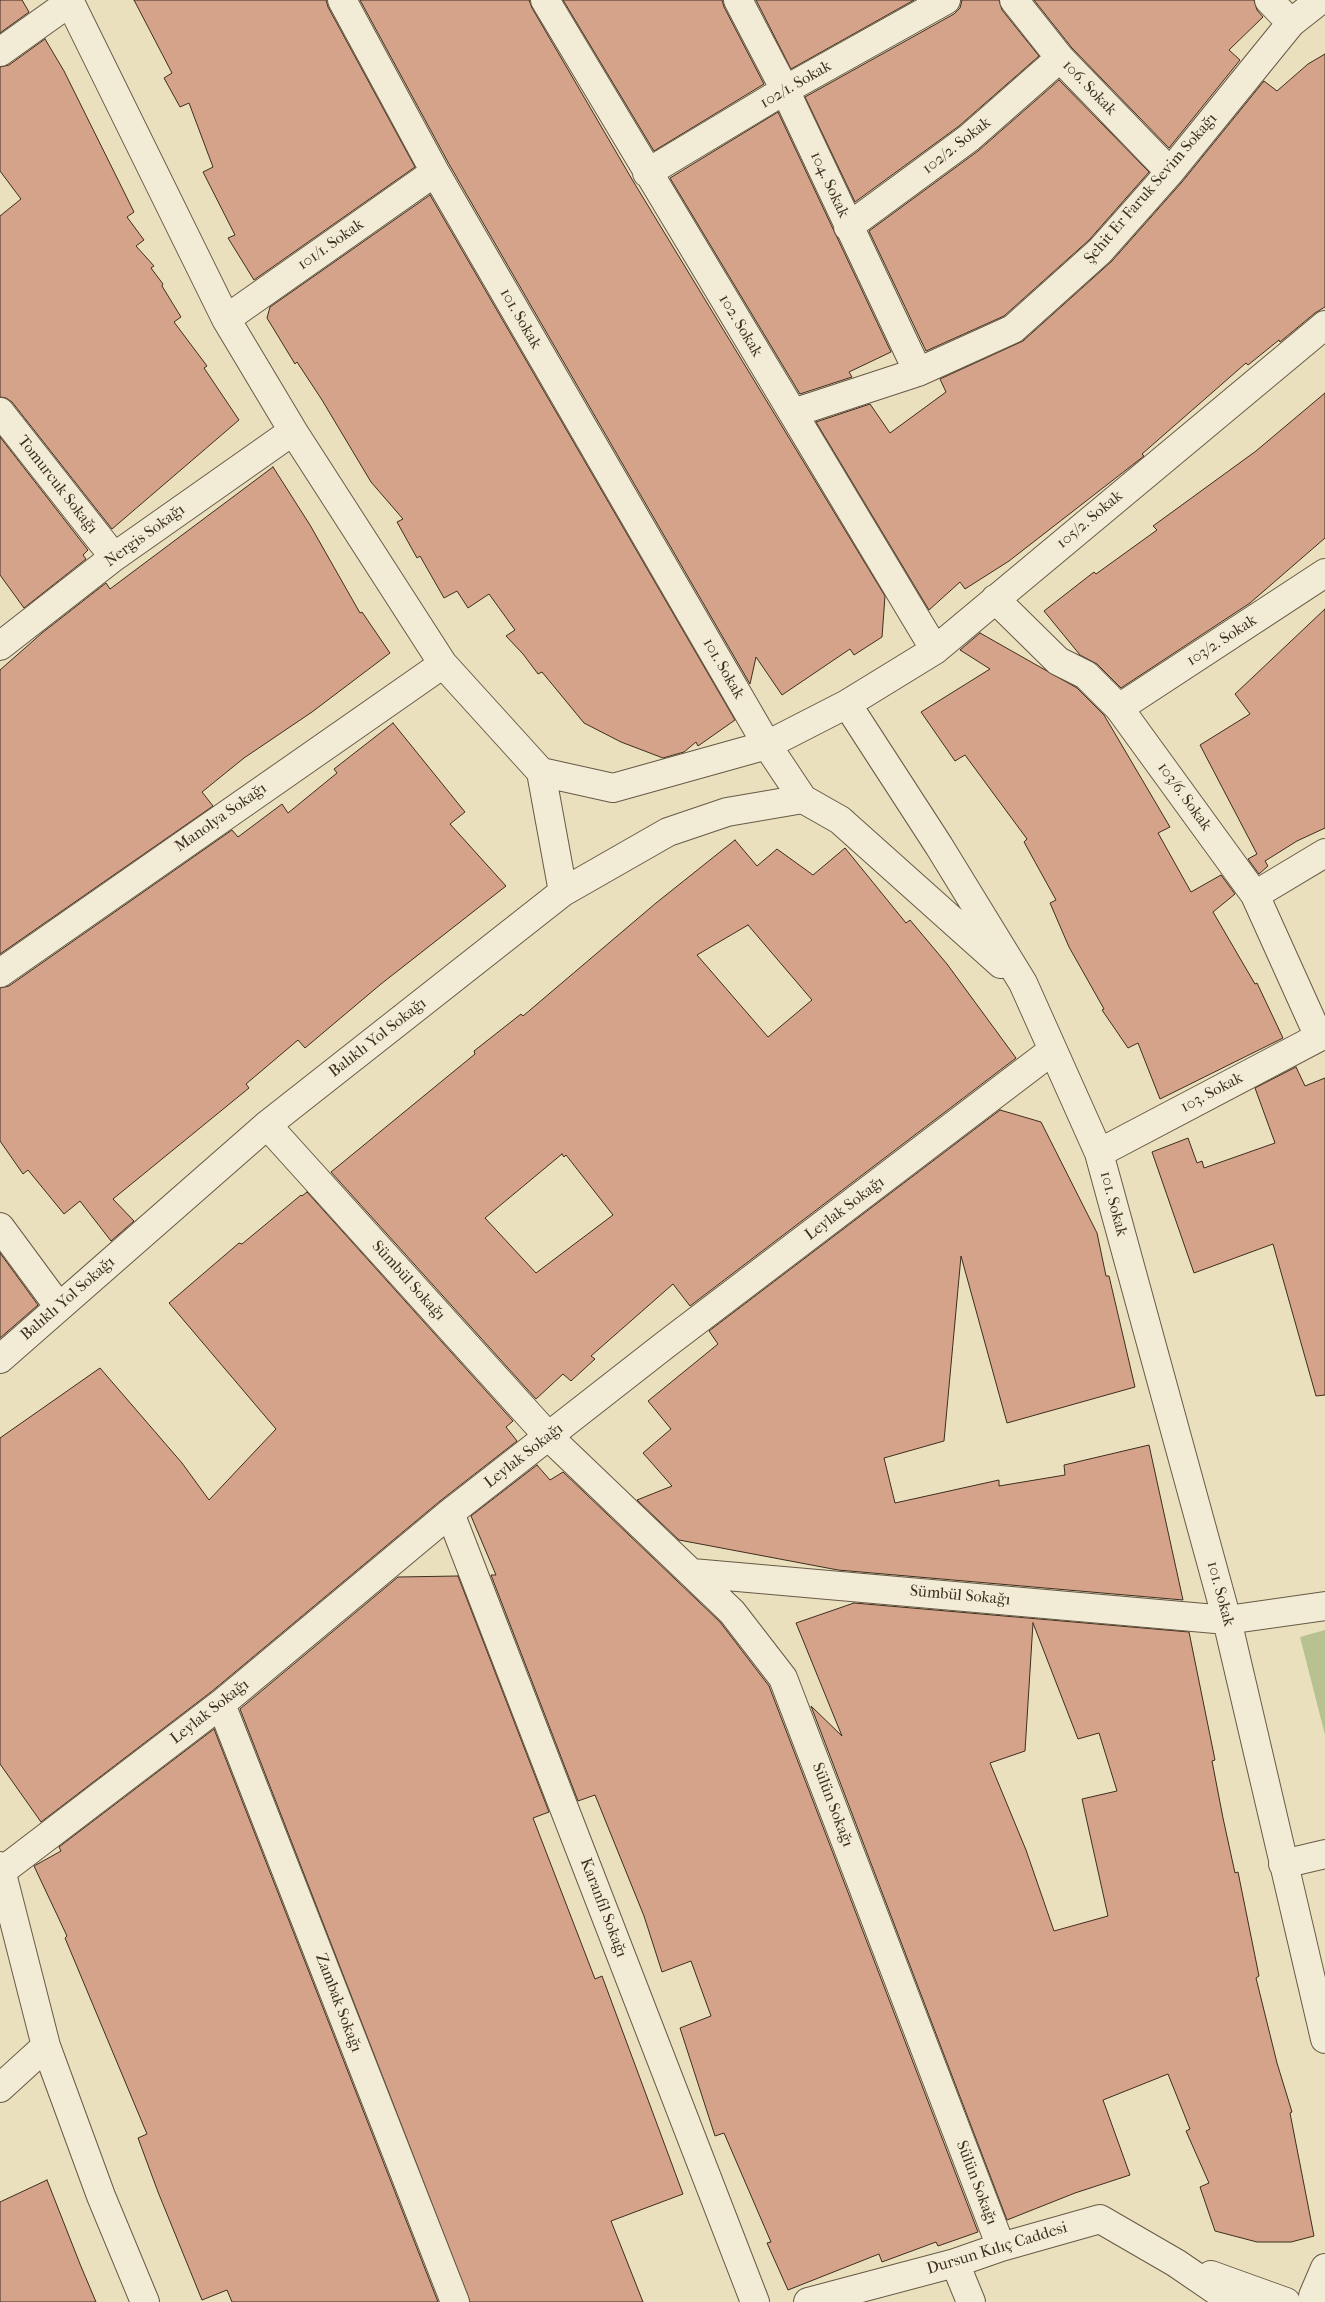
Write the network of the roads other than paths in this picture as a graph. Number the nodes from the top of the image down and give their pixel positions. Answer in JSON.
{"nodes":[{"id":1,"x":342,"y":0,"type":"edge"},
{"id":2,"x":545,"y":0,"type":"edge"},
{"id":3,"x":738,"y":0,"type":"edge"},
{"id":4,"x":946,"y":0,"type":"edge"},
{"id":5,"x":1014,"y":0,"type":"edge"},
{"id":6,"x":1269,"y":0,"type":"edge"},
{"id":7,"x":1320,"y":0,"type":"edge"},
{"id":8,"x":69,"y":1,"type":"edge"},
{"id":9,"x":1292,"y":22,"type":"junction"},
{"id":10,"x":0,"y":52,"type":"edge"},
{"id":11,"x":1060,"y":58,"type":"junction"},
{"id":12,"x":785,"y":90,"type":"junction"},
{"id":13,"x":435,"y":172,"type":"junction"},
{"id":14,"x":1170,"y":172,"type":"junction"},
{"id":15,"x":647,"y":173,"type":"junction"},
{"id":16,"x":848,"y":227,"type":"junction"},
{"id":17,"x":226,"y":319,"type":"junction"},
{"id":18,"x":1325,"y":325,"type":"edge"},
{"id":19,"x":918,"y":372,"type":"junction"},
{"id":20,"x":0,"y":412,"type":"edge"},
{"id":21,"x":793,"y":414,"type":"junction"},
{"id":22,"x":293,"y":431,"type":"junction"},
{"id":23,"x":114,"y":557,"type":"junction"},
{"id":24,"x":1325,"y":573,"type":"edge"},
{"id":25,"x":995,"y":599,"type":"junction"},
{"id":26,"x":0,"y":646,"type":"edge"},
{"id":27,"x":935,"y":650,"type":"junction"},
{"id":28,"x":443,"y":664,"type":"junction"},
{"id":29,"x":847,"y":704,"type":"junction"},
{"id":30,"x":1119,"y":708,"type":"junction"},
{"id":31,"x":767,"y":746,"type":"junction"},
{"id":32,"x":541,"y":772,"type":"junction"},
{"id":33,"x":803,"y":799,"type":"junction"},
{"id":34,"x":1325,"y":853,"type":"edge"},
{"id":35,"x":563,"y":892,"type":"junction"},
{"id":36,"x":1255,"y":895,"type":"junction"},
{"id":37,"x":0,"y":972,"type":"edge"},
{"id":38,"x":1023,"y":983,"type":"junction"},
{"id":39,"x":1322,"y":1035,"type":"edge"},
{"id":40,"x":1053,"y":1050,"type":"junction"},
{"id":41,"x":267,"y":1125,"type":"junction"},
{"id":42,"x":1099,"y":1153,"type":"junction"},
{"id":43,"x":0,"y":1227,"type":"edge"},
{"id":44,"x":59,"y":1307,"type":"junction"},
{"id":45,"x":0,"y":1359,"type":"edge"},
{"id":46,"x":548,"y":1436,"type":"junction"},
{"id":47,"x":450,"y":1513,"type":"junction"},
{"id":48,"x":692,"y":1572,"type":"junction"},
{"id":49,"x":1325,"y":1606,"type":"edge"},
{"id":50,"x":1227,"y":1620,"type":"junction"},
{"id":51,"x":221,"y":1704,"type":"junction"},
{"id":52,"x":1325,"y":1854,"type":"edge"},
{"id":53,"x":1283,"y":1864,"type":"junction"},
{"id":54,"x":1,"y":1868,"type":"edge"},
{"id":55,"x":1325,"y":2039,"type":"edge"},
{"id":56,"x":46,"y":2046,"type":"junction"},
{"id":57,"x":0,"y":2088,"type":"edge"},
{"id":58,"x":1001,"y":2247,"type":"junction"},
{"id":59,"x":955,"y":2263,"type":"junction"},
{"id":60,"x":1176,"y":2263,"type":"junction"},
{"id":61,"x":1325,"y":2268,"type":"edge"},
{"id":62,"x":1315,"y":2296,"type":"edge"},
{"id":63,"x":145,"y":2302,"type":"edge"},
{"id":64,"x":455,"y":2302,"type":"edge"},
{"id":65,"x":755,"y":2302,"type":"edge"},
{"id":66,"x":808,"y":2302,"type":"edge"},
{"id":67,"x":971,"y":2302,"type":"edge"},
{"id":68,"x":1233,"y":2302,"type":"edge"},
{"id":69,"x":1286,"y":2302,"type":"edge"}],
"edges":[{"from":1,"to":13,"type":"street","name":"101. Sokak"},
{"from":2,"to":15,"type":"street","name":"102. Sokak"},
{"from":3,"to":12,"type":"street","name":"104. Sokak"},
{"from":4,"to":12,"type":"street","name":"102/1. Sokak"},
{"from":5,"to":11,"type":"street","name":"106. Sokak"},
{"from":6,"to":9,"type":"street"},
{"from":7,"to":9,"type":"street","name":"Şehit Er Faruk Sevim Sokağı"},
{"from":8,"to":10,"type":"street"},
{"from":8,"to":17,"type":"street"},
{"from":9,"to":14,"type":"street","name":"Şehit Er Faruk Sevim Sokağı"},
{"from":11,"to":14,"type":"street","name":"106. Sokak"},
{"from":11,"to":16,"type":"street","name":"102/2. Sokak"},
{"from":12,"to":15,"type":"street","name":"102/1. Sokak"},
{"from":12,"to":16,"type":"street","name":"104. Sokak"},
{"from":13,"to":17,"type":"street","name":"101/1. Sokak"},
{"from":13,"to":31,"type":"street","name":"101. Sokak"},
{"from":14,"to":19,"type":"street","name":"Şehit Er Faruk Sevim Sokağı"},
{"from":15,"to":21,"type":"street","name":"102. Sokak"},
{"from":16,"to":19,"type":"street","name":"104. Sokak"},
{"from":17,"to":22,"type":"street"},
{"from":18,"to":25,"type":"street","name":"105/2. Sokak"},
{"from":19,"to":21,"type":"street","name":"Şehit Er Faruk Sevim Sokağı"},
{"from":20,"to":23,"type":"street","name":"Tomurcuk Sokağı"},
{"from":21,"to":27,"type":"street","name":"102. Sokak"},
{"from":22,"to":23,"type":"street","name":"Nergis Sokağı"},
{"from":22,"to":28,"type":"street"},
{"from":23,"to":26,"type":"street","name":"Nergis Sokağı"},
{"from":24,"to":30,"type":"street","name":"103/2. Sokak"},
{"from":25,"to":27,"type":"street","name":"105/2. Sokak"},
{"from":25,"to":30,"type":"street","name":"103/6. Sokak"},
{"from":27,"to":29,"type":"street","name":"105/2. Sokak"},
{"from":28,"to":32,"type":"street"},
{"from":28,"to":37,"type":"street","name":"Manolya Sokağı"},
{"from":29,"to":31,"type":"street","name":"105/2. Sokak"},
{"from":29,"to":38,"type":"street"},
{"from":30,"to":36,"type":"street","name":"103/6. Sokak"},
{"from":31,"to":32,"type":"street","name":"105/2. Sokak"},
{"from":31,"to":33,"type":"street","name":"101. Sokak"},
{"from":32,"to":35,"type":"street"},
{"from":33,"to":35,"type":"street","name":"Balıklı Yol Sokağı"},
{"from":33,"to":38,"type":"street","name":"101. Sokak"},
{"from":34,"to":36,"type":"street"},
{"from":35,"to":41,"type":"street","name":"Balıklı Yol Sokağı"},
{"from":36,"to":39,"type":"street","name":"103/6. Sokak"},
{"from":38,"to":40,"type":"street","name":"101. Sokak"},
{"from":39,"to":42,"type":"street","name":"103. Sokak"},
{"from":40,"to":42,"type":"street","name":"101. Sokak"},
{"from":40,"to":46,"type":"street","name":"Leylak Sokağı"},
{"from":41,"to":44,"type":"street","name":"Balıklı Yol Sokağı"},
{"from":41,"to":46,"type":"street","name":"Sümbül Sokağı"},
{"from":42,"to":50,"type":"street","name":"101. Sokak"},
{"from":43,"to":44,"type":"street"},
{"from":44,"to":45,"type":"street","name":"Balıklı Yol Sokağı"},
{"from":46,"to":47,"type":"street","name":"Leylak Sokağı"},
{"from":46,"to":48,"type":"street","name":"Sülün Sokağı"},
{"from":47,"to":51,"type":"street","name":"Leylak Sokağı"},
{"from":47,"to":65,"type":"street","name":"Karanfil Sokağı"},
{"from":48,"to":50,"type":"street","name":"Sümbül Sokağı"},
{"from":48,"to":58,"type":"street","name":"Sülün Sokağı"},
{"from":49,"to":50,"type":"street","name":"Sümbül Sokağı"},
{"from":50,"to":53,"type":"street","name":"101. Sokak"},
{"from":51,"to":54,"type":"street","name":"Leylak Sokağı"},
{"from":51,"to":64,"type":"street","name":"Zambak Sokağı"},
{"from":52,"to":53,"type":"street"},
{"from":53,"to":55,"type":"street","name":"101. Sokak"},
{"from":54,"to":56,"type":"street"},
{"from":56,"to":57,"type":"street"},
{"from":56,"to":63,"type":"street"},
{"from":58,"to":59,"type":"street","name":"Dursun Kılıç Caddesi"},
{"from":58,"to":60,"type":"street","name":"Dursun Kılıç Caddesi"},
{"from":59,"to":66,"type":"street","name":"Dursun Kılıç Caddesi"},
{"from":59,"to":67,"type":"street"},
{"from":60,"to":68,"type":"street","name":"Dursun Kılıç Caddesi"},
{"from":60,"to":69,"type":"street","name":"Dursun Kılıç Caddesi"},
{"from":61,"to":62,"type":"street"}]}
